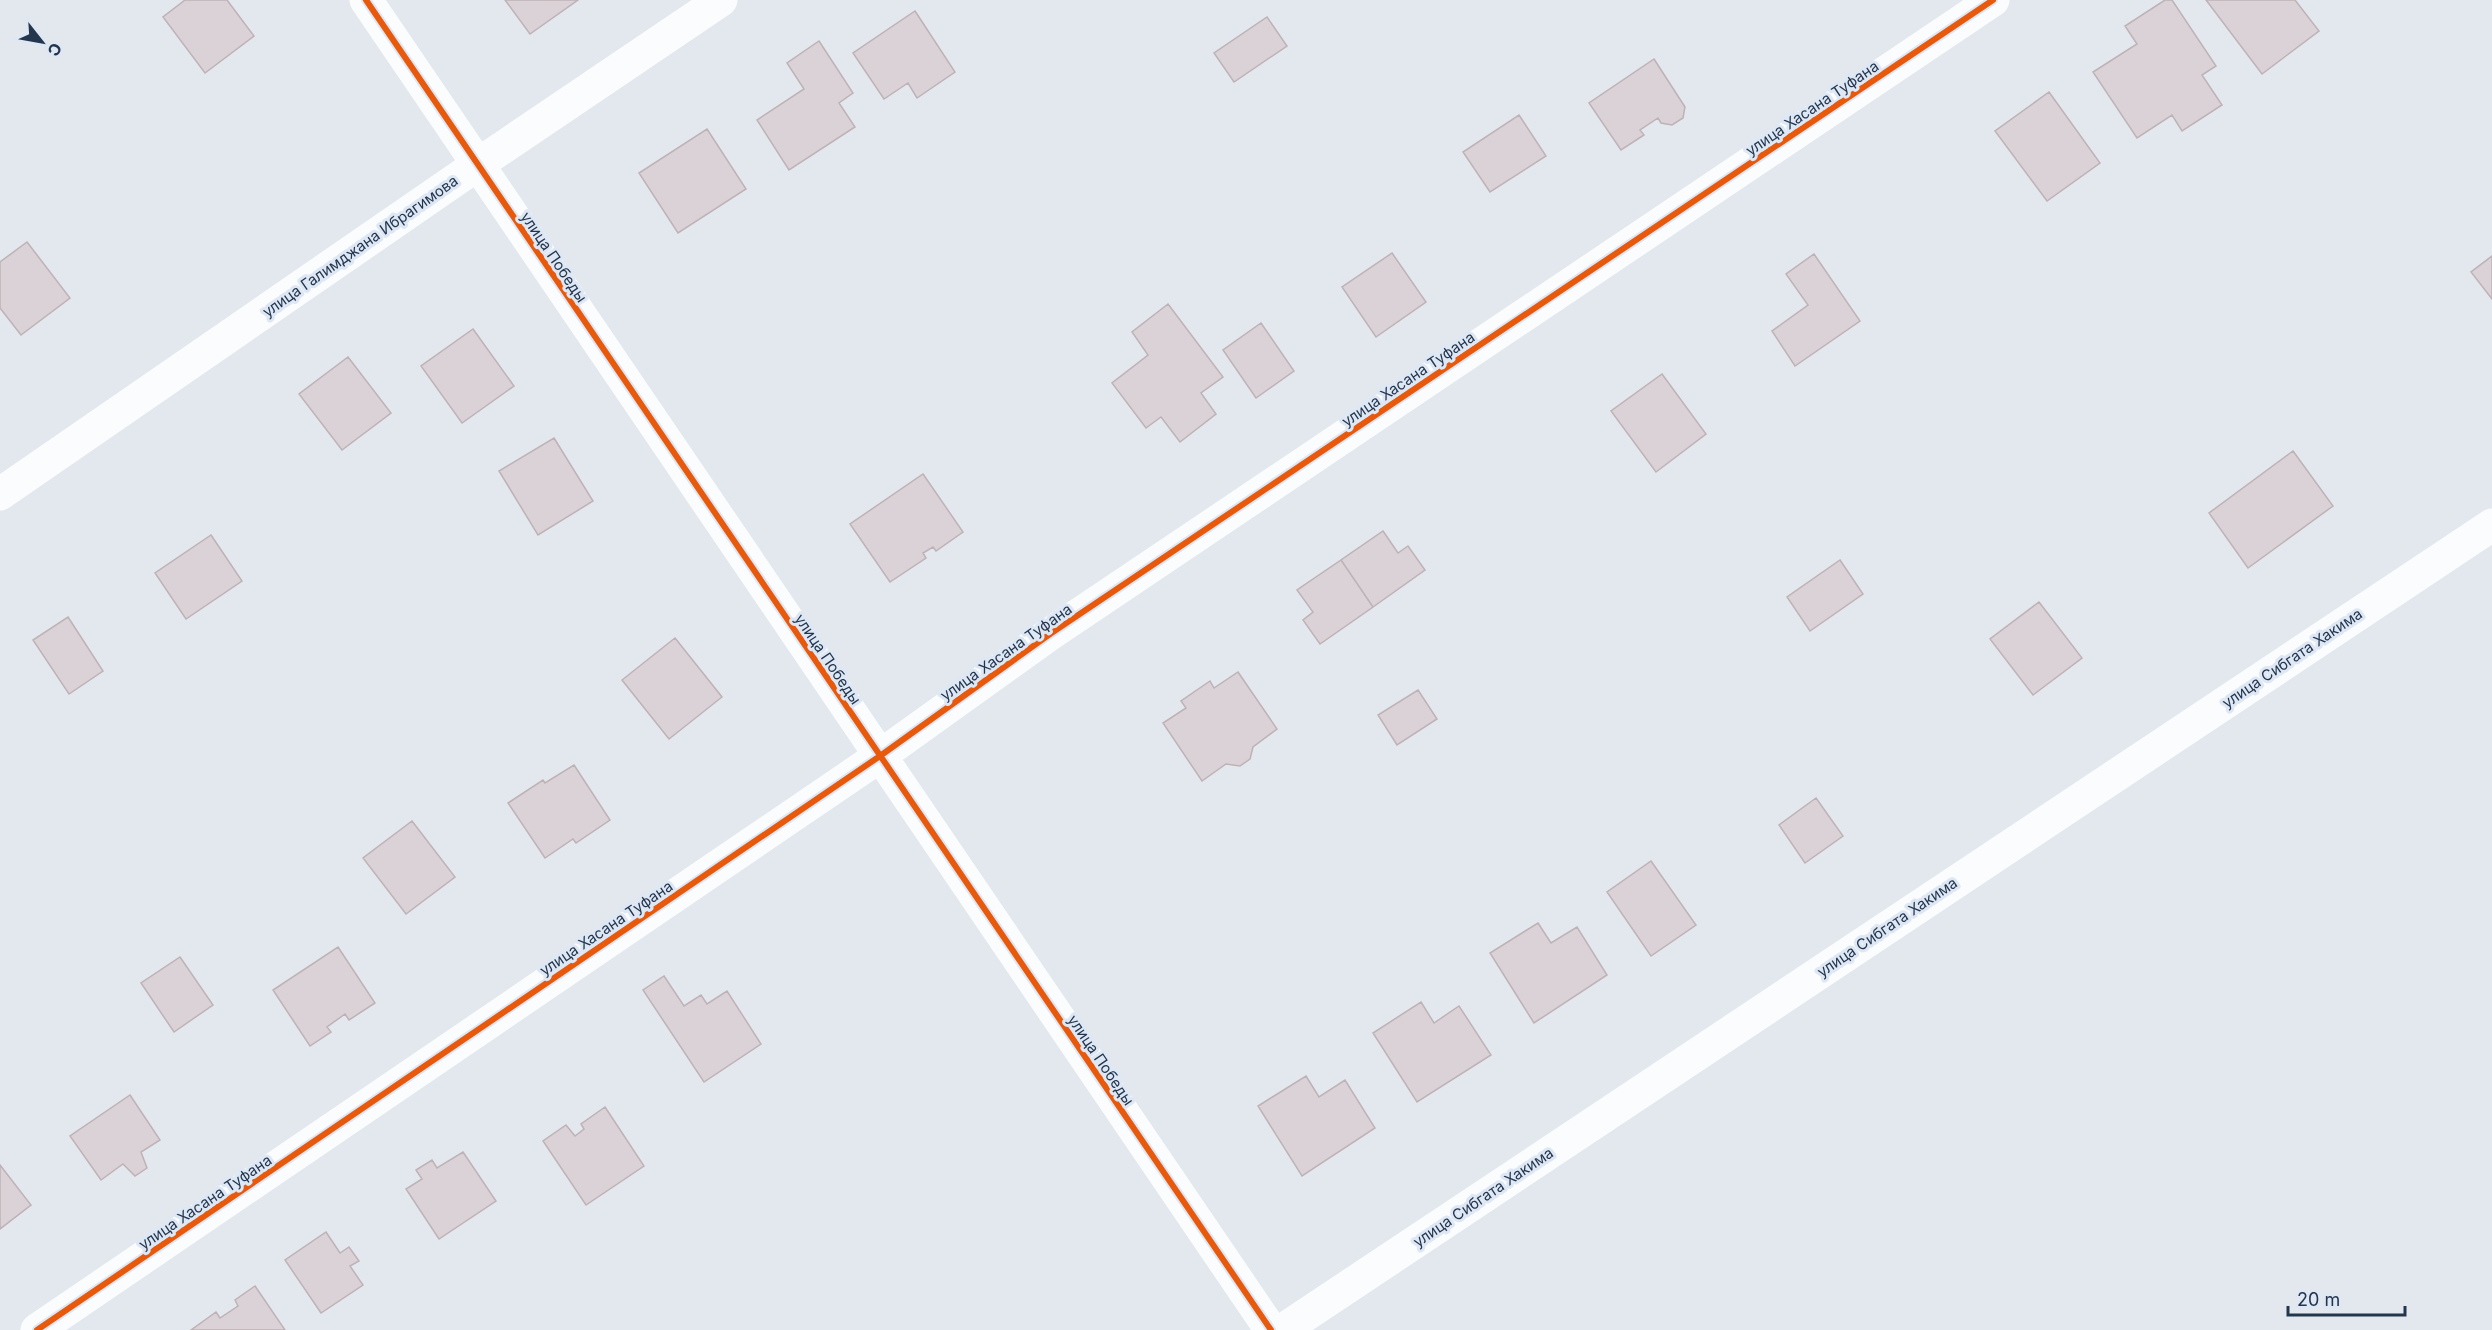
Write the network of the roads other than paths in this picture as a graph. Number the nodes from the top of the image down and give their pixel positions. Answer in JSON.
{"nodes":[{"id":1,"x":366,"y":0,"type":"edge"},
{"id":2,"x":721,"y":0,"type":"edge"},
{"id":3,"x":1993,"y":0,"type":"edge"},
{"id":4,"x":477,"y":165,"type":"junction"},
{"id":5,"x":0,"y":494,"type":"edge"},
{"id":6,"x":2492,"y":525,"type":"edge"},
{"id":7,"x":880,"y":756,"type":"junction"},
{"id":8,"x":37,"y":1330,"type":"edge"},
{"id":9,"x":1271,"y":1330,"type":"edge"},
{"id":10,"x":1283,"y":1330,"type":"edge"}],
"edges":[{"from":1,"to":4,"type":"street","name":"улица Победы"},
{"from":2,"to":4,"type":"street","name":"улица Галимджана Ибрагимова"},
{"from":3,"to":7,"type":"street","name":"улица Хасана Туфана"},
{"from":4,"to":5,"type":"street","name":"улица Галимджана Ибрагимова"},
{"from":4,"to":7,"type":"street","name":"улица Победы"},
{"from":6,"to":10,"type":"street","name":"улица Сибгата Хакима"},
{"from":7,"to":8,"type":"street","name":"улица Хасана Туфана"},
{"from":7,"to":9,"type":"street","name":"улица Победы"}]}
